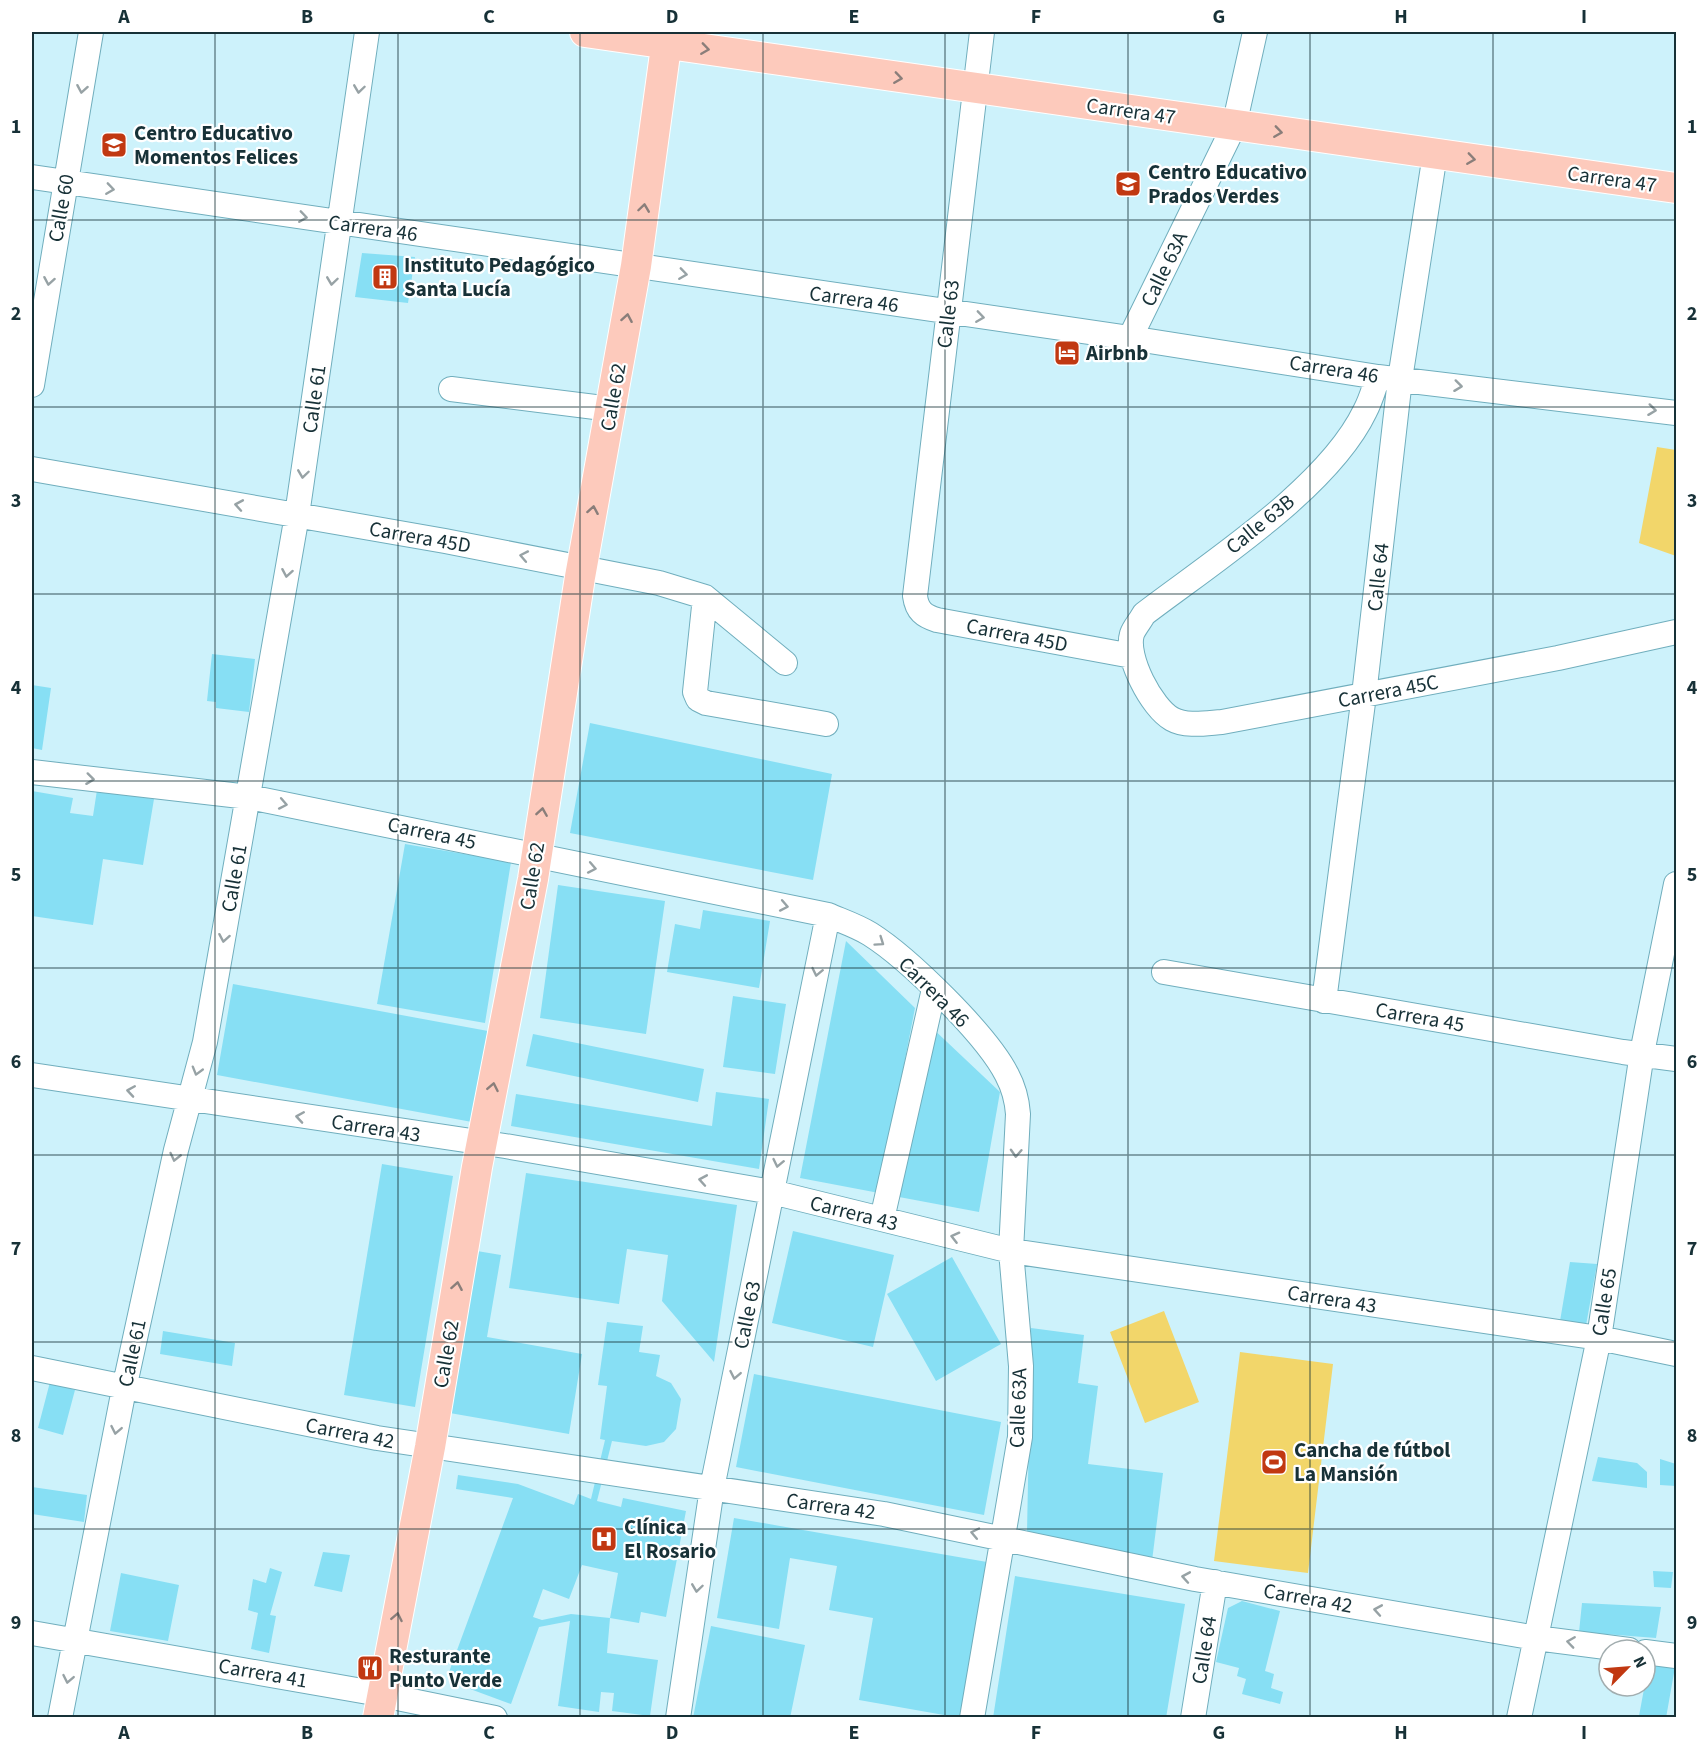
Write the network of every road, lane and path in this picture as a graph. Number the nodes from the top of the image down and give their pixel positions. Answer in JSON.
{"nodes":[{"id":1,"x":92,"y":32,"type":"edge"},
{"id":2,"x":367,"y":32,"type":"edge"},
{"id":3,"x":585,"y":32,"type":"edge"},
{"id":4,"x":982,"y":32,"type":"edge"},
{"id":5,"x":1255,"y":32,"type":"edge"},
{"id":6,"x":667,"y":38,"type":"edge"},
{"id":7,"x":975,"y":90,"type":"junction"},
{"id":8,"x":1234,"y":126,"type":"junction"},
{"id":9,"x":1435,"y":154,"type":"junction"},
{"id":10,"x":32,"y":177,"type":"edge"},
{"id":11,"x":66,"y":182,"type":"junction"},
{"id":12,"x":1677,"y":188,"type":"edge"},
{"id":13,"x":341,"y":223,"type":"junction"},
{"id":14,"x":636,"y":266,"type":"junction"},
{"id":15,"x":948,"y":313,"type":"junction"},
{"id":16,"x":1130,"y":338,"type":"junction"},
{"id":17,"x":1389,"y":378,"type":"junction"},
{"id":18,"x":32,"y":386,"type":"edge"},
{"id":19,"x":451,"y":389,"type":"dead end"},
{"id":20,"x":611,"y":409,"type":"junction"},
{"id":21,"x":1677,"y":413,"type":"edge"},
{"id":22,"x":32,"y":469,"type":"edge"},
{"id":23,"x":297,"y":515,"type":"junction"},
{"id":24,"x":582,"y":567,"type":"junction"},
{"id":25,"x":915,"y":596,"type":"joint"},
{"id":26,"x":705,"y":597,"type":"junction"},
{"id":27,"x":1677,"y":632,"type":"edge"},
{"id":28,"x":1132,"y":656,"type":"junction"},
{"id":29,"x":785,"y":663,"type":"dead end"},
{"id":30,"x":1364,"y":695,"type":"junction"},
{"id":31,"x":826,"y":724,"type":"dead end"},
{"id":32,"x":32,"y":772,"type":"edge"},
{"id":33,"x":249,"y":797,"type":"junction"},
{"id":34,"x":535,"y":857,"type":"junction"},
{"id":35,"x":1677,"y":884,"type":"edge"},
{"id":36,"x":828,"y":915,"type":"junction"},
{"id":37,"x":1164,"y":972,"type":"dead end"},
{"id":38,"x":934,"y":989,"type":"junction"},
{"id":39,"x":1324,"y":1001,"type":"junction"},
{"id":40,"x":1642,"y":1053,"type":"junction"},
{"id":41,"x":1677,"y":1059,"type":"edge"},
{"id":42,"x":32,"y":1075,"type":"edge"},
{"id":43,"x":1016,"y":1095,"type":"joint"},
{"id":44,"x":189,"y":1100,"type":"junction"},
{"id":45,"x":482,"y":1144,"type":"junction"},
{"id":46,"x":772,"y":1192,"type":"junction"},
{"id":47,"x":882,"y":1219,"type":"junction"},
{"id":48,"x":1011,"y":1251,"type":"junction"},
{"id":49,"x":1599,"y":1338,"type":"junction"},
{"id":50,"x":1677,"y":1354,"type":"edge"},
{"id":51,"x":32,"y":1368,"type":"edge"},
{"id":52,"x":124,"y":1389,"type":"junction"},
{"id":53,"x":430,"y":1448,"type":"junction"},
{"id":54,"x":712,"y":1488,"type":"junction"},
{"id":55,"x":1002,"y":1539,"type":"junction"},
{"id":56,"x":1215,"y":1582,"type":"junction"},
{"id":57,"x":32,"y":1633,"type":"edge"},
{"id":58,"x":1536,"y":1638,"type":"junction"},
{"id":59,"x":75,"y":1640,"type":"junction"},
{"id":60,"x":1597,"y":1646,"type":"edge"},
{"id":61,"x":1657,"y":1654,"type":"edge"},
{"id":62,"x":1677,"y":1656,"type":"edge"},
{"id":63,"x":380,"y":1706,"type":"edge"},
{"id":64,"x":60,"y":1718,"type":"edge"},
{"id":65,"x":495,"y":1718,"type":"edge"},
{"id":66,"x":678,"y":1718,"type":"edge"},
{"id":67,"x":972,"y":1718,"type":"edge"},
{"id":68,"x":1193,"y":1718,"type":"edge"},
{"id":69,"x":1519,"y":1718,"type":"edge"}],
"edges":[{"from":1,"to":11,"type":"street","name":"Calle 60","one_way":true},
{"from":2,"to":13,"type":"street","name":"Calle 61","one_way":true},
{"from":3,"to":6,"type":"main road","name":"Carrera 47"},
{"from":4,"to":7,"type":"street","name":"Calle 63"},
{"from":5,"to":8,"type":"street","name":"Calle 63A"},
{"from":6,"to":7,"type":"main road","name":"Carrera 47","one_way":true},
{"from":14,"to":6,"type":"main road","name":"Calle 62","one_way":true},
{"from":7,"to":8,"type":"main road","name":"Carrera 47"},
{"from":7,"to":15,"type":"street","name":"Calle 63"},
{"from":8,"to":9,"type":"main road","name":"Carrera 47","one_way":true},
{"from":8,"to":16,"type":"street","name":"Calle 63A"},
{"from":9,"to":12,"type":"main road","name":"Carrera 47","one_way":true},
{"from":9,"to":17,"type":"street","name":"Calle 64"},
{"from":10,"to":11,"type":"street","name":"Carrera 46"},
{"from":11,"to":13,"type":"street","name":"Carrera 46","one_way":true},
{"from":11,"to":18,"type":"street","name":"Calle 60","one_way":true},
{"from":13,"to":14,"type":"street","name":"Carrera 46"},
{"from":13,"to":23,"type":"street","name":"Calle 61","one_way":true},
{"from":14,"to":15,"type":"street","name":"Carrera 46","one_way":true},
{"from":20,"to":14,"type":"main road","name":"Calle 62","one_way":true},
{"from":15,"to":16,"type":"street","name":"Carrera 46","one_way":true},
{"from":15,"to":25,"type":"street","name":"Calle 63"},
{"from":16,"to":17,"type":"street","name":"Carrera 46"},
{"from":17,"to":21,"type":"street","name":"Carrera 46","one_way":true},
{"from":17,"to":28,"type":"street","name":"Calle 63B"},
{"from":17,"to":30,"type":"street","name":"Calle 64"},
{"from":19,"to":20,"type":"street"},
{"from":24,"to":20,"type":"main road","name":"Calle 62","one_way":true},
{"from":23,"to":22,"type":"street","name":"Carrera 45D","one_way":true},
{"from":24,"to":23,"type":"street","name":"Carrera 45D","one_way":true},
{"from":23,"to":33,"type":"street","name":"Calle 61","one_way":true},
{"from":24,"to":26,"type":"street","name":"Carrera 45D"},
{"from":34,"to":24,"type":"main road","name":"Calle 62","one_way":true},
{"from":25,"to":28,"type":"street","name":"Carrera 45D"},
{"from":26,"to":29,"type":"street","name":"Carrera 45D"},
{"from":26,"to":31,"type":"street"},
{"from":27,"to":30,"type":"street","name":"Carrera 45C"},
{"from":28,"to":30,"type":"street","name":"Carrera 45C"},
{"from":30,"to":39,"type":"street","name":"Calle 64"},
{"from":32,"to":33,"type":"street","name":"Carrera 45","one_way":true},
{"from":33,"to":34,"type":"street","name":"Carrera 45","one_way":true},
{"from":33,"to":44,"type":"street","name":"Calle 61","one_way":true},
{"from":34,"to":36,"type":"street","name":"Carrera 45","one_way":true},
{"from":45,"to":34,"type":"main road","name":"Calle 62","one_way":true},
{"from":35,"to":40,"type":"street","name":"Calle 65"},
{"from":36,"to":38,"type":"street","name":"Carrera 46","one_way":true},
{"from":36,"to":46,"type":"street","name":"Calle 63","one_way":true},
{"from":37,"to":39,"type":"street","name":"Carrera 45"},
{"from":38,"to":43,"type":"street","name":"Carrera 46"},
{"from":38,"to":47,"type":"street"},
{"from":39,"to":40,"type":"street","name":"Carrera 45"},
{"from":40,"to":41,"type":"street","name":"Carrera 45"},
{"from":40,"to":49,"type":"street","name":"Calle 65"},
{"from":44,"to":42,"type":"street","name":"Carrera 43","one_way":true},
{"from":43,"to":48,"type":"street","name":"Calle 63A","one_way":true},
{"from":45,"to":44,"type":"street","name":"Carrera 43","one_way":true},
{"from":44,"to":52,"type":"street","name":"Calle 61","one_way":true},
{"from":46,"to":45,"type":"street","name":"Carrera 43","one_way":true},
{"from":53,"to":45,"type":"main road","name":"Calle 62","one_way":true},
{"from":46,"to":47,"type":"street","name":"Carrera 43"},
{"from":46,"to":54,"type":"street","name":"Calle 63","one_way":true},
{"from":48,"to":47,"type":"street","name":"Carrera 43","one_way":true},
{"from":48,"to":49,"type":"street","name":"Carrera 43"},
{"from":48,"to":55,"type":"street","name":"Calle 63A"},
{"from":49,"to":50,"type":"street","name":"Carrera 43"},
{"from":49,"to":58,"type":"street","name":"Calle 65"},
{"from":51,"to":52,"type":"street","name":"Carrera 42"},
{"from":52,"to":53,"type":"street","name":"Carrera 42"},
{"from":52,"to":59,"type":"street","name":"Calle 61","one_way":true},
{"from":53,"to":54,"type":"street","name":"Carrera 42"},
{"from":63,"to":53,"type":"main road","name":"Calle 62","one_way":true},
{"from":55,"to":54,"type":"street","name":"Carrera 42","one_way":true},
{"from":54,"to":66,"type":"street","name":"Calle 63","one_way":true},
{"from":56,"to":55,"type":"street","name":"Carrera 42","one_way":true},
{"from":55,"to":67,"type":"street","name":"Calle 63A"},
{"from":58,"to":56,"type":"street","name":"Carrera 42","one_way":true},
{"from":56,"to":68,"type":"street","name":"Calle 64"},
{"from":57,"to":59,"type":"street","name":"Carrera 41"},
{"from":60,"to":58,"type":"street","name":"Carrera 42","one_way":true},
{"from":58,"to":69,"type":"street","name":"Calle 65"},
{"from":59,"to":63,"type":"street","name":"Carrera 41"},
{"from":59,"to":64,"type":"street","name":"Calle 61","one_way":true},
{"from":61,"to":62,"type":"street"},
{"from":63,"to":65,"type":"street","name":"Carrera 41"}]}
